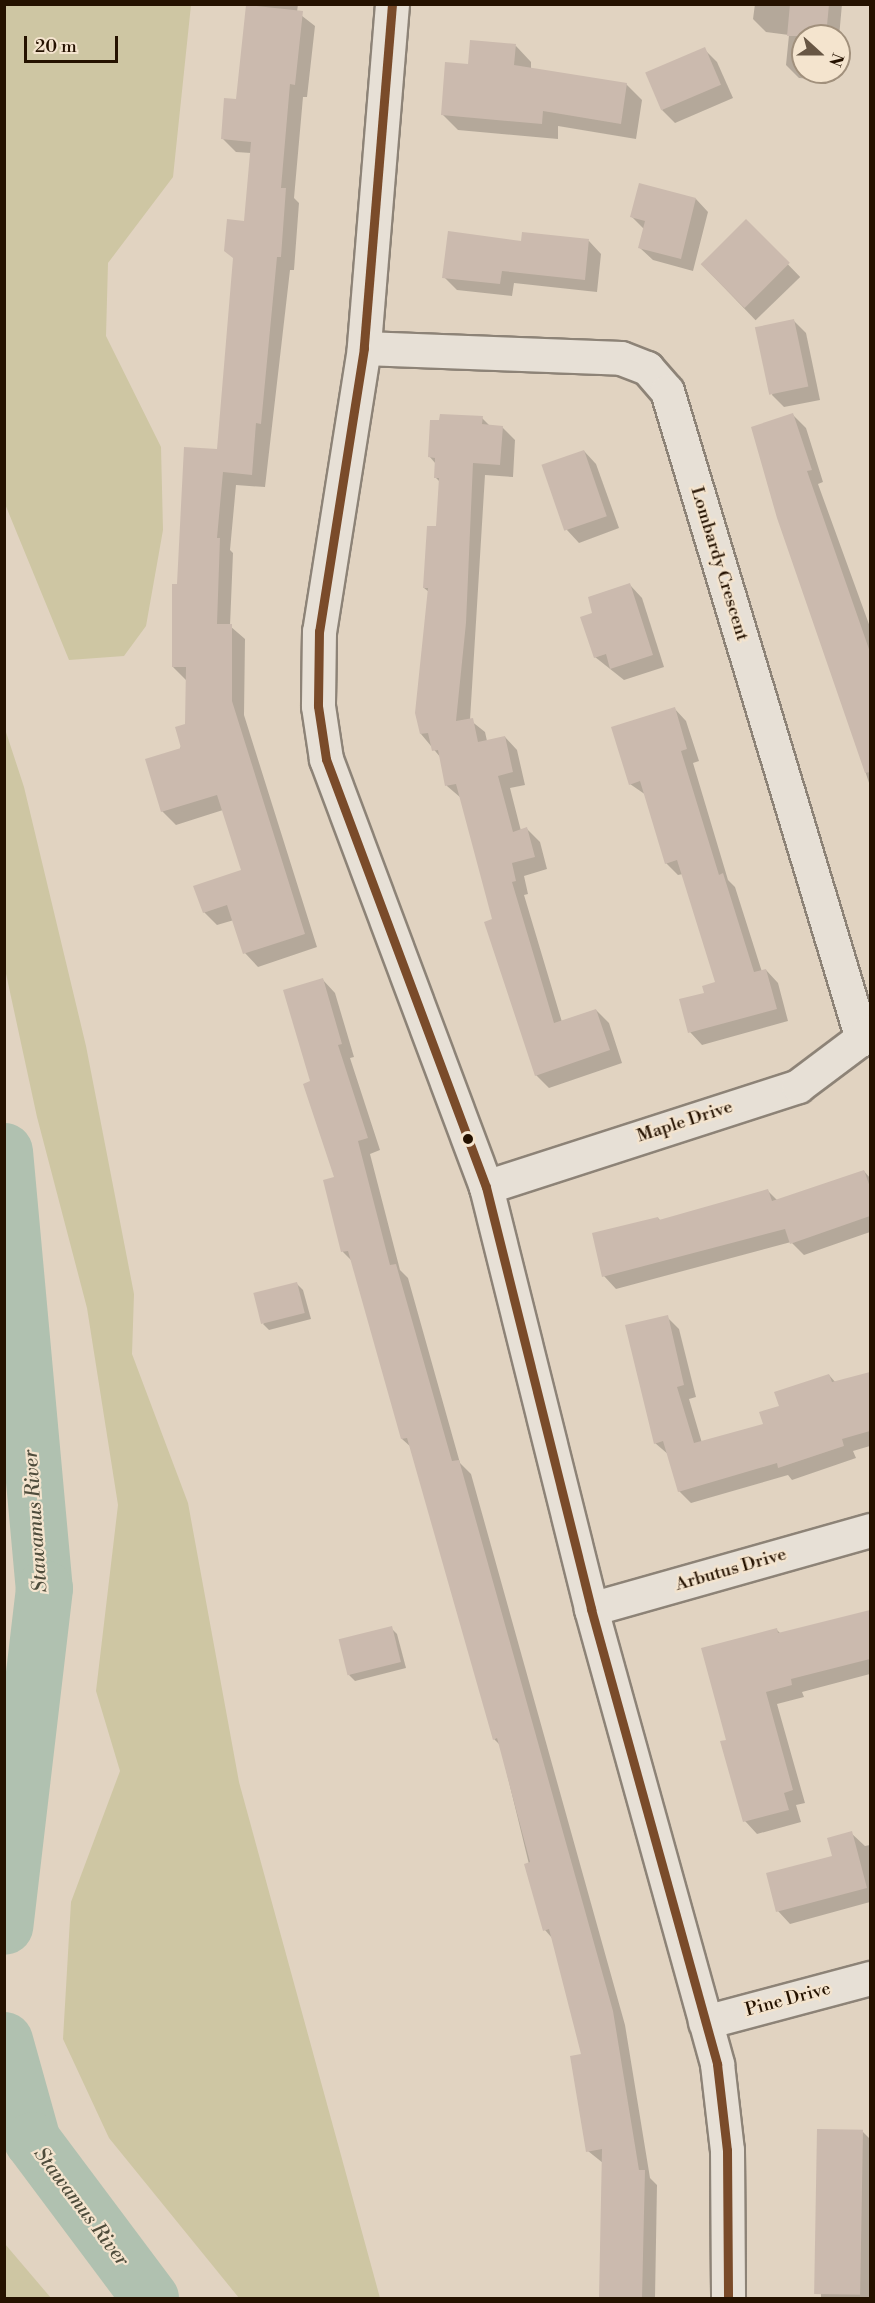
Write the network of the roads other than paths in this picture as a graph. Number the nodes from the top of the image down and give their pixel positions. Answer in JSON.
{"nodes":[{"id":1,"x":392,"y":4,"type":"edge"},
{"id":2,"x":364,"y":348,"type":"junction"},
{"id":3,"x":866,"y":1035,"type":"edge"},
{"id":4,"x":486,"y":1187,"type":"junction"},
{"id":5,"x":870,"y":1530,"type":"edge"},
{"id":6,"x":591,"y":1610,"type":"junction"},
{"id":7,"x":870,"y":1978,"type":"edge"},
{"id":8,"x":705,"y":2022,"type":"junction"},
{"id":9,"x":728,"y":2298,"type":"edge"}],
"edges":[{"from":1,"to":2,"type":"street"},
{"from":2,"to":3,"type":"street","name":"Lombardy Crescent"},
{"from":2,"to":4,"type":"street"},
{"from":3,"to":4,"type":"street","name":"Maple Drive"},
{"from":4,"to":6,"type":"street"},
{"from":5,"to":6,"type":"street","name":"Arbutus Drive"},
{"from":6,"to":8,"type":"street"},
{"from":7,"to":8,"type":"street","name":"Pine Drive"},
{"from":8,"to":9,"type":"street"}]}
